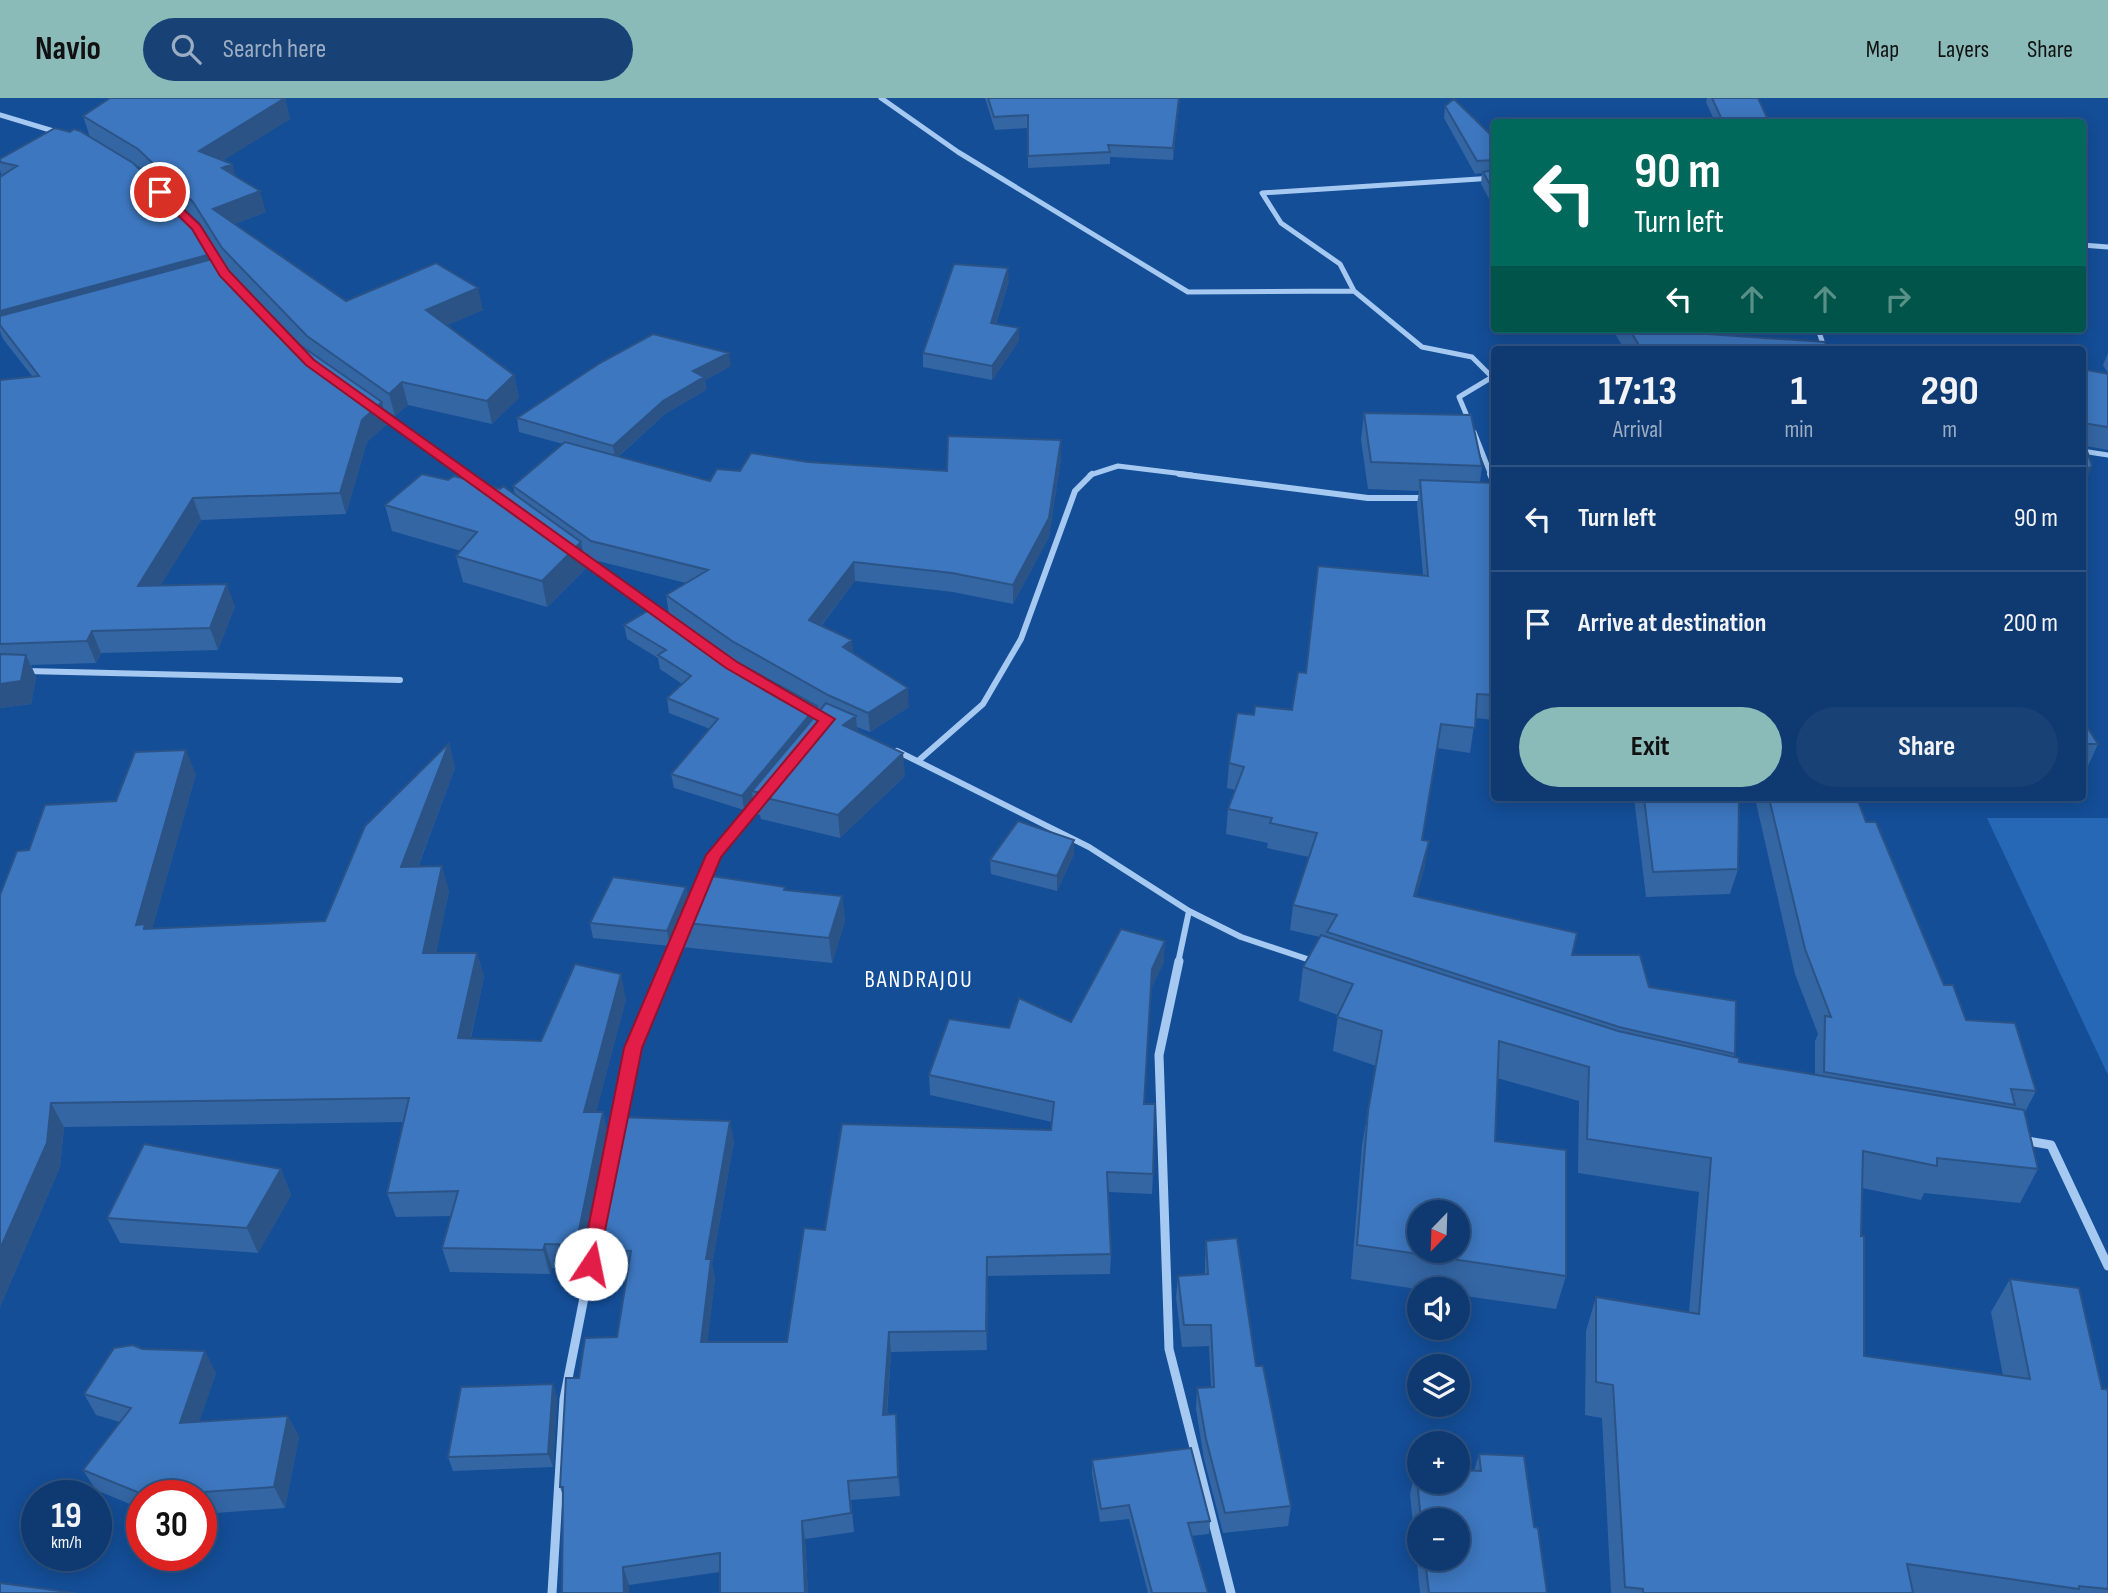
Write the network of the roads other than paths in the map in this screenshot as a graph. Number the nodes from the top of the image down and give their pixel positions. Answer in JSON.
{"nodes":[{"id":1,"x":881,"y":98,"type":"edge"},
{"id":2,"x":0,"y":115,"type":"edge"},
{"id":3,"x":75,"y":138,"type":"edge"},
{"id":4,"x":1491,"y":178,"type":"edge"},
{"id":5,"x":178,"y":209,"type":"edge"},
{"id":6,"x":2086,"y":245,"type":"edge"},
{"id":7,"x":2108,"y":247,"type":"edge"},
{"id":8,"x":224,"y":273,"type":"edge"},
{"id":9,"x":1354,"y":291,"type":"junction"},
{"id":10,"x":1491,"y":374,"type":"edge"},
{"id":11,"x":1491,"y":377,"type":"edge"},
{"id":12,"x":377,"y":410,"type":"edge"},
{"id":13,"x":2086,"y":452,"type":"edge"},
{"id":14,"x":2108,"y":455,"type":"edge"},
{"id":15,"x":1491,"y":476,"type":"edge"},
{"id":16,"x":488,"y":490,"type":"edge"},
{"id":17,"x":1432,"y":498,"type":"edge"},
{"id":18,"x":576,"y":554,"type":"edge"},
{"id":19,"x":665,"y":617,"type":"edge"},
{"id":20,"x":22,"y":670,"type":"edge"},
{"id":21,"x":400,"y":680,"type":"dead end"},
{"id":22,"x":884,"y":745,"type":"edge"},
{"id":23,"x":918,"y":761,"type":"junction"},
{"id":24,"x":766,"y":792,"type":"edge"},
{"id":25,"x":698,"y":893,"type":"edge"},
{"id":26,"x":1189,"y":911,"type":"junction"},
{"id":27,"x":687,"y":919,"type":"edge"},
{"id":28,"x":1320,"y":963,"type":"edge"},
{"id":29,"x":617,"y":1129,"type":"edge"},
{"id":30,"x":2011,"y":1138,"type":"edge"},
{"id":31,"x":596,"y":1237,"type":"edge"},
{"id":32,"x":2108,"y":1266,"type":"edge"},
{"id":33,"x":552,"y":1593,"type":"edge"},
{"id":34,"x":1231,"y":1593,"type":"edge"}],
"edges":[{"from":1,"to":9,"type":"street"},
{"from":2,"to":3,"type":"street"},
{"from":4,"to":9,"type":"street"},
{"from":5,"to":8,"type":"street"},
{"from":6,"to":7,"type":"street"},
{"from":9,"to":10,"type":"street"},
{"from":11,"to":15,"type":"street"},
{"from":12,"to":16,"type":"street"},
{"from":13,"to":14,"type":"street"},
{"from":17,"to":23,"type":"street"},
{"from":18,"to":19,"type":"street"},
{"from":20,"to":21,"type":"street"},
{"from":22,"to":23,"type":"street"},
{"from":23,"to":26,"type":"street"},
{"from":24,"to":25,"type":"street"},
{"from":26,"to":28,"type":"street"},
{"from":26,"to":34,"type":"street"},
{"from":27,"to":29,"type":"street"},
{"from":30,"to":32,"type":"street"},
{"from":31,"to":33,"type":"street"}]}
